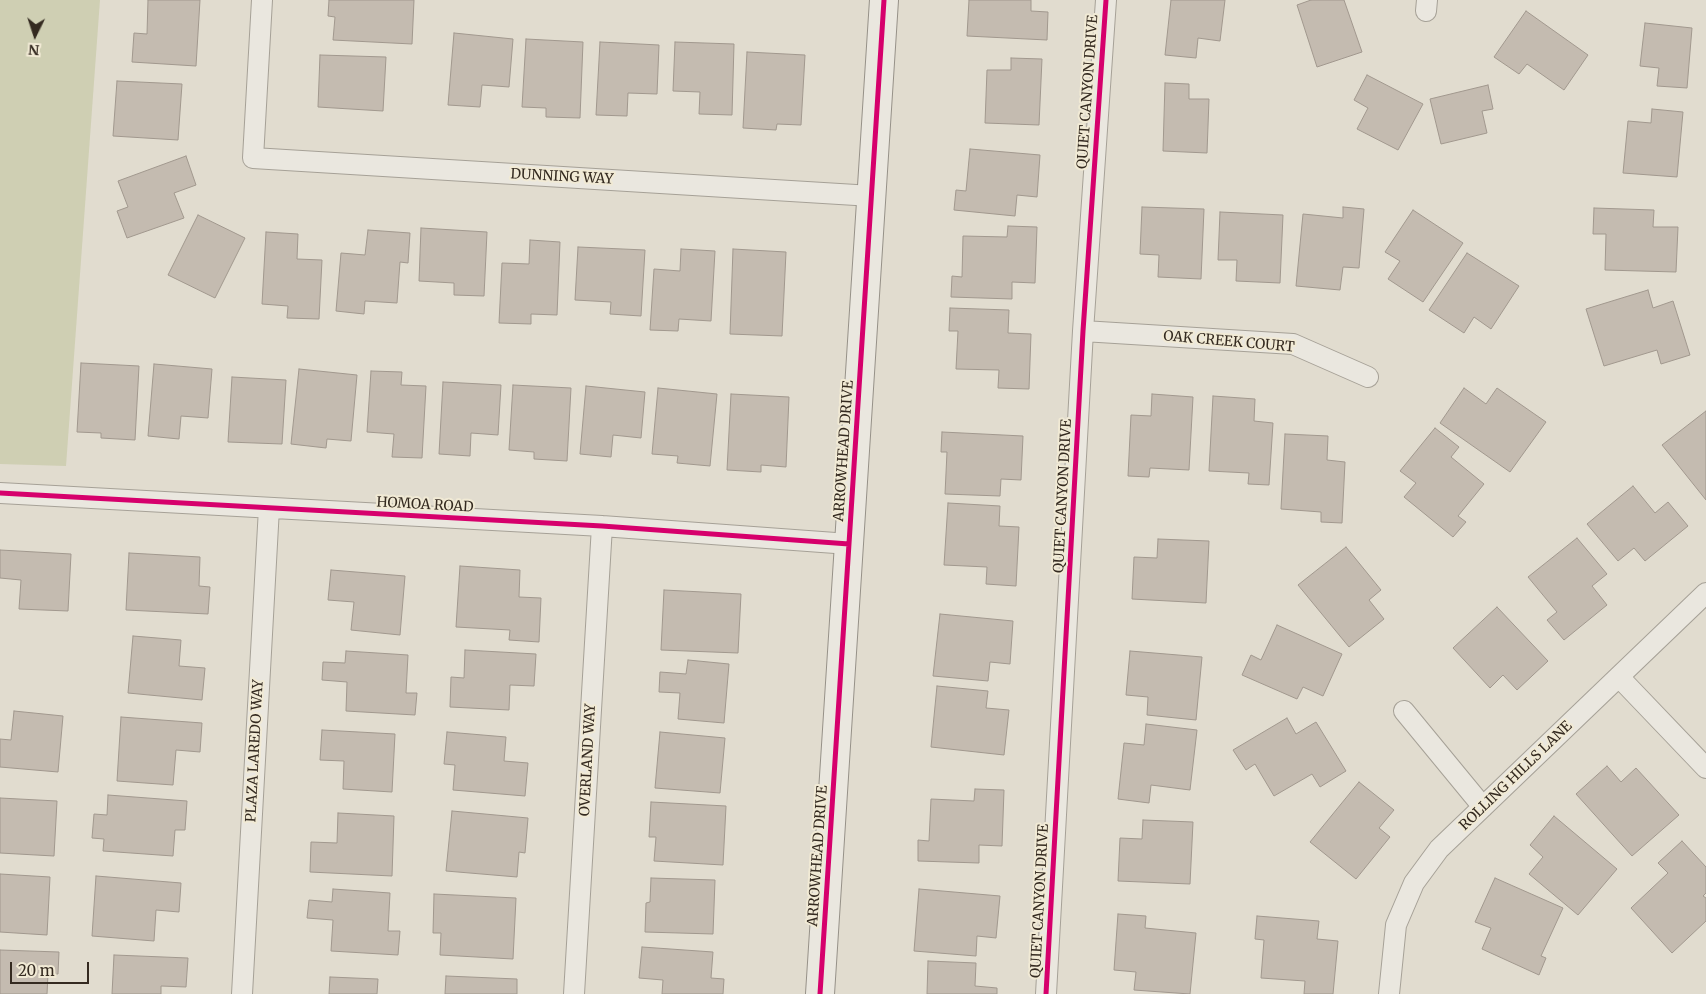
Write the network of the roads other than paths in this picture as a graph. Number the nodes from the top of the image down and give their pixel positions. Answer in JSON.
{"nodes":[{"id":1,"x":262,"y":0,"type":"edge"},
{"id":2,"x":884,"y":0,"type":"edge"},
{"id":3,"x":1106,"y":0,"type":"edge"},
{"id":4,"x":872,"y":196,"type":"junction"},
{"id":5,"x":1083,"y":331,"type":"junction"},
{"id":6,"x":1368,"y":377,"type":"dead end"},
{"id":7,"x":0,"y":493,"type":"edge"},
{"id":8,"x":269,"y":508,"type":"junction"},
{"id":9,"x":602,"y":526,"type":"junction"},
{"id":10,"x":849,"y":544,"type":"junction"},
{"id":11,"x":1706,"y":593,"type":"edge"},
{"id":12,"x":1619,"y":677,"type":"junction"},
{"id":13,"x":1404,"y":711,"type":"dead end"},
{"id":14,"x":1706,"y":768,"type":"edge"},
{"id":15,"x":1483,"y":807,"type":"junction"},
{"id":16,"x":242,"y":994,"type":"edge"},
{"id":17,"x":574,"y":994,"type":"edge"},
{"id":18,"x":820,"y":994,"type":"edge"},
{"id":19,"x":1046,"y":994,"type":"edge"},
{"id":20,"x":1389,"y":994,"type":"edge"}],
"edges":[{"from":1,"to":4,"type":"street","name":"DUNNING WAY"},
{"from":2,"to":4,"type":"main road","name":"ARROWHEAD DRIVE"},
{"from":3,"to":5,"type":"street","name":"QUIET CANYON DRIVE"},
{"from":4,"to":10,"type":"main road","name":"ARROWHEAD DRIVE"},
{"from":5,"to":6,"type":"street","name":"OAK CREEK COURT"},
{"from":5,"to":19,"type":"street","name":"QUIET CANYON DRIVE"},
{"from":7,"to":8,"type":"street","name":"HOMOA ROAD"},
{"from":8,"to":9,"type":"street","name":"HOMOA ROAD"},
{"from":8,"to":16,"type":"street","name":"PLAZA LAREDO WAY"},
{"from":9,"to":10,"type":"street","name":"HOMOA ROAD"},
{"from":9,"to":17,"type":"street","name":"OVERLAND WAY"},
{"from":10,"to":18,"type":"main road","name":"ARROWHEAD DRIVE"},
{"from":11,"to":12,"type":"street","name":"ROLLING HILLS LANE"},
{"from":12,"to":14,"type":"street"},
{"from":12,"to":15,"type":"street","name":"ROLLING HILLS LANE"},
{"from":13,"to":15,"type":"street"},
{"from":15,"to":20,"type":"street","name":"ROLLING HILLS LANE"}]}
